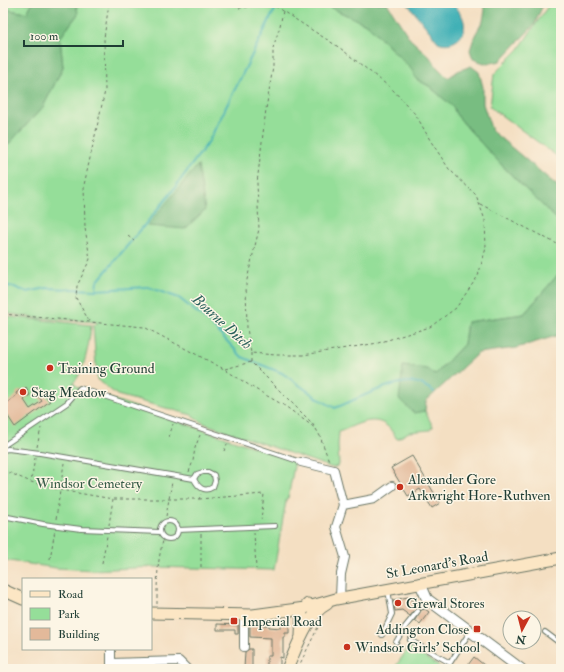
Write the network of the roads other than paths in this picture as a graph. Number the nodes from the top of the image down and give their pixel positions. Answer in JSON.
{"nodes":[{"id":1,"x":3,"y":446,"type":"edge"},
{"id":2,"x":3,"y":450,"type":"edge"},
{"id":3,"x":301,"y":462,"type":"joint"},
{"id":4,"x":194,"y":479,"type":"junction"},
{"id":5,"x":392,"y":486,"type":"dead end"},
{"id":6,"x":343,"y":505,"type":"junction"},
{"id":7,"x":3,"y":516,"type":"edge"},
{"id":8,"x":275,"y":526,"type":"dead end"},
{"id":9,"x":178,"y":530,"type":"junction"},
{"id":10,"x":160,"y":532,"type":"junction"},
{"id":11,"x":561,"y":558,"type":"edge"},
{"id":12,"x":420,"y":583,"type":"junction"},
{"id":13,"x":388,"y":589,"type":"junction"},
{"id":14,"x":3,"y":590,"type":"edge"},
{"id":15,"x":338,"y":598,"type":"junction"},
{"id":16,"x":22,"y":600,"type":"edge"},
{"id":17,"x":310,"y":605,"type":"junction"},
{"id":18,"x":418,"y":611,"type":"dead end"},
{"id":19,"x":269,"y":612,"type":"junction"},
{"id":20,"x":154,"y":613,"type":"edge"},
{"id":21,"x":244,"y":615,"type":"junction"},
{"id":22,"x":302,"y":632,"type":"junction"},
{"id":23,"x":470,"y":632,"type":"junction"},
{"id":24,"x":544,"y":632,"type":"dead end"},
{"id":25,"x":382,"y":635,"type":"dead end"},
{"id":26,"x":410,"y":640,"type":"dead end"},
{"id":27,"x":396,"y":642,"type":"dead end"},
{"id":28,"x":561,"y":644,"type":"edge"},
{"id":29,"x":244,"y":647,"type":"dead end"},
{"id":30,"x":111,"y":650,"type":"edge"},
{"id":31,"x":111,"y":666,"type":"edge"},
{"id":32,"x":514,"y":667,"type":"edge"},
{"id":33,"x":187,"y":669,"type":"edge"},
{"id":34,"x":287,"y":669,"type":"edge"}],
"edges":[{"from":1,"to":3,"type":"lane"},
{"from":2,"to":4,"type":"lane"},
{"from":3,"to":6,"type":"street"},
{"from":4,"to":4,"type":"lane"},
{"from":5,"to":6,"type":"street"},
{"from":6,"to":15,"type":"street"},
{"from":7,"to":10,"type":"lane"},
{"from":8,"to":9,"type":"lane"},
{"from":9,"to":10,"type":"lane"},
{"from":9,"to":10,"type":"lane"},
{"from":11,"to":12,"type":"main road","name":"St Leonard's Road"},
{"from":12,"to":13,"type":"main road","name":"St Leonard's Road"},
{"from":12,"to":23,"type":"street"},
{"from":13,"to":15,"type":"main road","name":"St Leonard's Road"},
{"from":13,"to":25,"type":"lane"},
{"from":14,"to":16,"type":"main road"},
{"from":15,"to":17,"type":"main road","name":"St Leonard's Road"},
{"from":15,"to":22,"type":"main road"},
{"from":17,"to":19,"type":"main road","name":"St Leonard's Road"},
{"from":17,"to":22,"type":"main road"},
{"from":18,"to":27,"type":"lane"},
{"from":19,"to":21,"type":"main road","name":"St Leonard's Road"},
{"from":19,"to":22,"type":"main road"},
{"from":20,"to":21,"type":"main road","name":"St Leonard's Road"},
{"from":21,"to":29,"type":"street"},
{"from":22,"to":34,"type":"main road"},
{"from":23,"to":26,"type":"lane"},
{"from":23,"to":32,"type":"street"},
{"from":24,"to":28,"type":"lane"},
{"from":30,"to":31,"type":"street"},
{"from":31,"to":33,"type":"street"}]}
